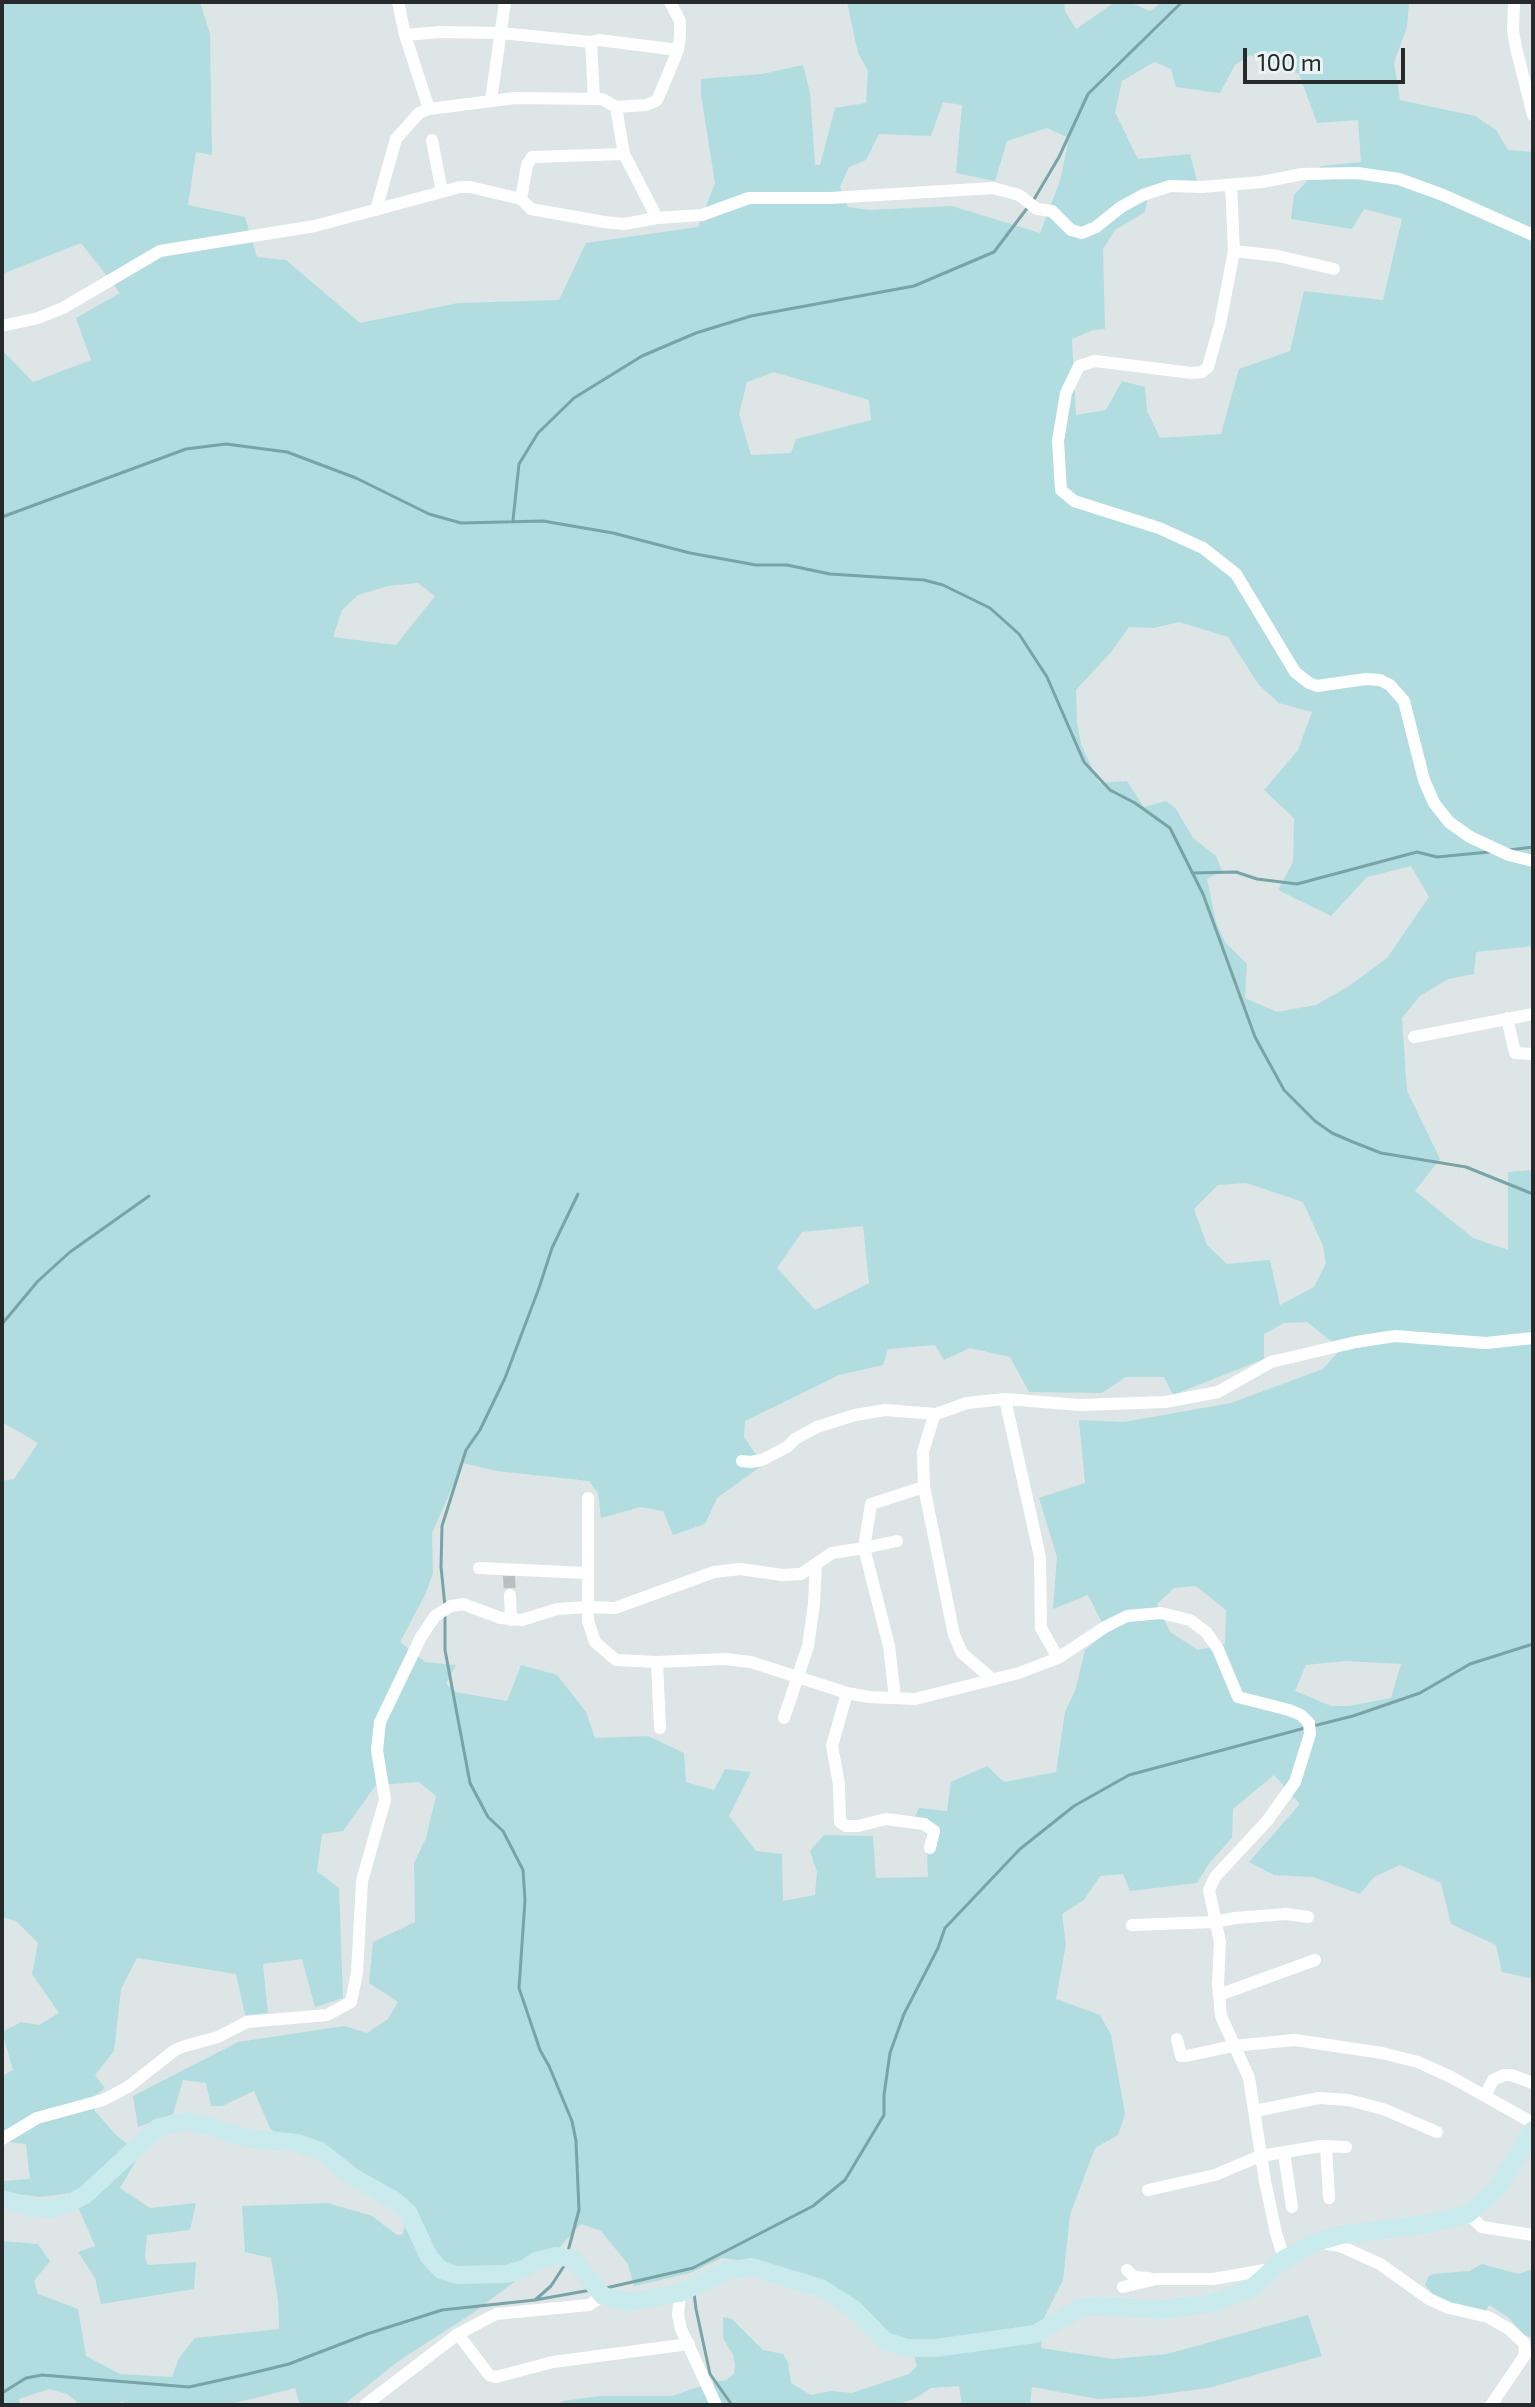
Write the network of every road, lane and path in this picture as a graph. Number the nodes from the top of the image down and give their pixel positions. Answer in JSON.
{"nodes":[{"id":1,"x":398,"y":2,"type":"edge"},
{"id":2,"x":505,"y":2,"type":"edge"},
{"id":3,"x":670,"y":2,"type":"edge"},
{"id":4,"x":1514,"y":2,"type":"edge"},
{"id":5,"x":501,"y":33,"type":"junction"},
{"id":6,"x":405,"y":35,"type":"junction"},
{"id":7,"x":591,"y":42,"type":"junction"},
{"id":8,"x":678,"y":50,"type":"junction"},
{"id":9,"x":594,"y":99,"type":"junction"},
{"id":10,"x":491,"y":100,"type":"junction"},
{"id":11,"x":616,"y":107,"type":"junction"},
{"id":12,"x":429,"y":109,"type":"junction"},
{"id":13,"x":1533,"y":115,"type":"edge"},
{"id":14,"x":432,"y":140,"type":"dead end"},
{"id":15,"x":624,"y":154,"type":"junction"},
{"id":16,"x":1231,"y":185,"type":"junction"},
{"id":17,"x":442,"y":192,"type":"junction"},
{"id":18,"x":521,"y":199,"type":"junction"},
{"id":19,"x":376,"y":210,"type":"junction"},
{"id":20,"x":657,"y":218,"type":"junction"},
{"id":21,"x":1533,"y":235,"type":"edge"},
{"id":22,"x":1234,"y":251,"type":"junction"},
{"id":23,"x":1334,"y":269,"type":"dead end"},
{"id":24,"x":2,"y":326,"type":"edge"},
{"id":25,"x":1533,"y":861,"type":"edge"},
{"id":26,"x":1533,"y":1014,"type":"edge"},
{"id":27,"x":1507,"y":1018,"type":"junction"},
{"id":28,"x":1414,"y":1037,"type":"dead end"},
{"id":29,"x":1533,"y":1054,"type":"edge"},
{"id":30,"x":1533,"y":1338,"type":"edge"},
{"id":31,"x":1005,"y":1399,"type":"junction"},
{"id":32,"x":936,"y":1414,"type":"junction"},
{"id":33,"x":742,"y":1461,"type":"dead end"},
{"id":34,"x":924,"y":1487,"type":"junction"},
{"id":35,"x":588,"y":1498,"type":"dead end"},
{"id":36,"x":897,"y":1541,"type":"dead end"},
{"id":37,"x":864,"y":1548,"type":"junction"},
{"id":38,"x":816,"y":1564,"type":"junction"},
{"id":39,"x":479,"y":1568,"type":"dead end"},
{"id":40,"x":587,"y":1573,"type":"junction"},
{"id":41,"x":510,"y":1595,"type":"tunnel mouth"},
{"id":42,"x":588,"y":1607,"type":"junction"},
{"id":43,"x":511,"y":1620,"type":"junction"},
{"id":44,"x":1058,"y":1658,"type":"junction"},
{"id":45,"x":657,"y":1662,"type":"junction"},
{"id":46,"x":797,"y":1676,"type":"junction"},
{"id":47,"x":992,"y":1679,"type":"junction"},
{"id":48,"x":847,"y":1693,"type":"junction"},
{"id":49,"x":895,"y":1698,"type":"junction"},
{"id":50,"x":784,"y":1718,"type":"dead end"},
{"id":51,"x":660,"y":1728,"type":"dead end"},
{"id":52,"x":930,"y":1848,"type":"dead end"},
{"id":53,"x":1308,"y":1917,"type":"dead end"},
{"id":54,"x":1215,"y":1922,"type":"junction"},
{"id":55,"x":1132,"y":1925,"type":"dead end"},
{"id":56,"x":1315,"y":1960,"type":"dead end"},
{"id":57,"x":1219,"y":1995,"type":"junction"},
{"id":58,"x":1177,"y":2039,"type":"dead end"},
{"id":59,"x":1233,"y":2046,"type":"junction"},
{"id":60,"x":1533,"y":2083,"type":"edge"},
{"id":61,"x":1485,"y":2096,"type":"junction"},
{"id":62,"x":1255,"y":2111,"type":"junction"},
{"id":63,"x":1533,"y":2123,"type":"edge"},
{"id":64,"x":1533,"y":2130,"type":"edge"},
{"id":65,"x":1437,"y":2132,"type":"dead end"},
{"id":66,"x":2,"y":2139,"type":"edge"},
{"id":67,"x":1326,"y":2146,"type":"junction"},
{"id":68,"x":1346,"y":2147,"type":"dead end"},
{"id":69,"x":1525,"y":2151,"type":"edge"},
{"id":70,"x":1284,"y":2153,"type":"junction"},
{"id":71,"x":1260,"y":2156,"type":"junction"},
{"id":72,"x":1148,"y":2190,"type":"dead end"},
{"id":73,"x":1329,"y":2198,"type":"dead end"},
{"id":74,"x":2,"y":2199,"type":"edge"},
{"id":75,"x":1292,"y":2207,"type":"dead end"},
{"id":76,"x":1468,"y":2214,"type":"junction"},
{"id":77,"x":1533,"y":2235,"type":"edge"},
{"id":78,"x":1316,"y":2242,"type":"junction"},
{"id":79,"x":1281,"y":2263,"type":"junction"},
{"id":80,"x":1127,"y":2270,"type":"dead end"},
{"id":81,"x":1156,"y":2279,"type":"junction"},
{"id":82,"x":1123,"y":2287,"type":"dead end"},
{"id":83,"x":597,"y":2289,"type":"junction"},
{"id":84,"x":689,"y":2289,"type":"junction"},
{"id":85,"x":458,"y":2334,"type":"junction"},
{"id":86,"x":689,"y":2344,"type":"junction"},
{"id":87,"x":365,"y":2405,"type":"edge"},
{"id":88,"x":716,"y":2405,"type":"edge"},
{"id":89,"x":1491,"y":2405,"type":"edge"}],
"edges":[{"from":1,"to":6,"type":"street"},
{"from":2,"to":5,"type":"street"},
{"from":3,"to":8,"type":"street"},
{"from":4,"to":13,"type":"street"},
{"from":5,"to":6,"type":"street"},
{"from":5,"to":7,"type":"street"},
{"from":5,"to":10,"type":"street"},
{"from":6,"to":12,"type":"street"},
{"from":7,"to":8,"type":"street"},
{"from":7,"to":9,"type":"street"},
{"from":8,"to":11,"type":"street"},
{"from":9,"to":10,"type":"street"},
{"from":9,"to":11,"type":"street"},
{"from":10,"to":12,"type":"street"},
{"from":11,"to":15,"type":"street"},
{"from":12,"to":19,"type":"street"},
{"from":14,"to":17,"type":"street"},
{"from":15,"to":18,"type":"street"},
{"from":15,"to":20,"type":"street"},
{"from":16,"to":20,"type":"street"},
{"from":16,"to":21,"type":"street"},
{"from":16,"to":22,"type":"street"},
{"from":17,"to":18,"type":"street"},
{"from":17,"to":19,"type":"street"},
{"from":18,"to":20,"type":"street"},
{"from":19,"to":24,"type":"street"},
{"from":22,"to":23,"type":"street"},
{"from":22,"to":25,"type":"street"},
{"from":26,"to":27,"type":"street"},
{"from":27,"to":28,"type":"street"},
{"from":27,"to":29,"type":"street"},
{"from":30,"to":31,"type":"street"},
{"from":31,"to":32,"type":"street"},
{"from":31,"to":44,"type":"street"},
{"from":32,"to":33,"type":"street"},
{"from":32,"to":34,"type":"street"},
{"from":34,"to":37,"type":"street"},
{"from":34,"to":47,"type":"street"},
{"from":35,"to":40,"type":"street"},
{"from":36,"to":37,"type":"street"},
{"from":37,"to":38,"type":"street"},
{"from":37,"to":49,"type":"street"},
{"from":38,"to":42,"type":"street"},
{"from":38,"to":46,"type":"street"},
{"from":39,"to":40,"type":"street"},
{"from":40,"to":42,"type":"street"},
{"from":41,"to":43,"type":"street"},
{"from":42,"to":43,"type":"street"},
{"from":42,"to":45,"type":"street"},
{"from":43,"to":66,"type":"street"},
{"from":44,"to":47,"type":"street"},
{"from":44,"to":54,"type":"street"},
{"from":45,"to":46,"type":"street"},
{"from":45,"to":51,"type":"street"},
{"from":46,"to":48,"type":"street"},
{"from":46,"to":50,"type":"street"},
{"from":47,"to":49,"type":"street"},
{"from":48,"to":49,"type":"street"},
{"from":48,"to":52,"type":"street"},
{"from":53,"to":54,"type":"street"},
{"from":54,"to":55,"type":"street"},
{"from":54,"to":57,"type":"street"},
{"from":56,"to":57,"type":"street"},
{"from":57,"to":59,"type":"street"},
{"from":58,"to":59,"type":"street"},
{"from":59,"to":61,"type":"street"},
{"from":59,"to":62,"type":"street"},
{"from":60,"to":61,"type":"street"},
{"from":61,"to":63,"type":"street"},
{"from":62,"to":65,"type":"street"},
{"from":62,"to":71,"type":"street"},
{"from":64,"to":69,"type":"street"},
{"from":67,"to":68,"type":"street"},
{"from":67,"to":70,"type":"street"},
{"from":67,"to":73,"type":"street"},
{"from":69,"to":76,"type":"street"},
{"from":70,"to":71,"type":"street"},
{"from":70,"to":75,"type":"street"},
{"from":71,"to":72,"type":"street"},
{"from":71,"to":79,"type":"street"},
{"from":74,"to":83,"type":"street"},
{"from":76,"to":77,"type":"street"},
{"from":76,"to":78,"type":"street"},
{"from":78,"to":79,"type":"street"},
{"from":78,"to":89,"type":"street"},
{"from":79,"to":81,"type":"street"},
{"from":79,"to":84,"type":"street"},
{"from":80,"to":81,"type":"street"},
{"from":81,"to":82,"type":"street"},
{"from":83,"to":84,"type":"street"},
{"from":83,"to":85,"type":"street"},
{"from":84,"to":86,"type":"street"},
{"from":85,"to":86,"type":"street"},
{"from":85,"to":87,"type":"street"},
{"from":86,"to":88,"type":"street"}]}
